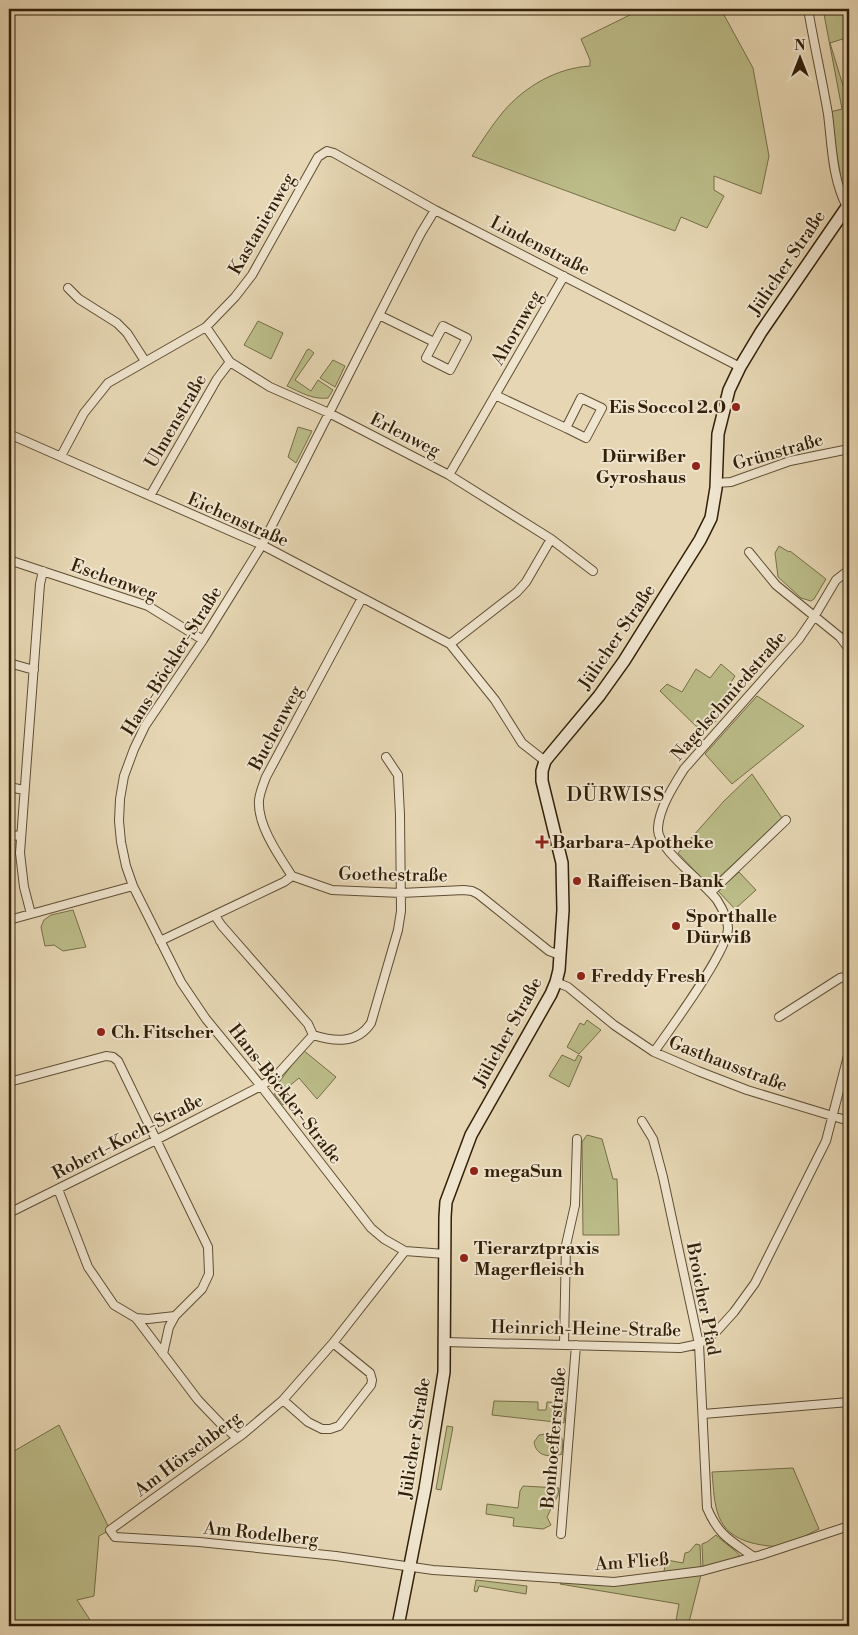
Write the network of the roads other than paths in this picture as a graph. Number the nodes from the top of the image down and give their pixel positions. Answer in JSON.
{"nodes":[{"id":1,"x":808,"y":9,"type":"edge"},
{"id":2,"x":327,"y":152,"type":"joint"},
{"id":3,"x":848,"y":205,"type":"edge"},
{"id":4,"x":435,"y":210,"type":"junction"},
{"id":5,"x":564,"y":276,"type":"junction"},
{"id":6,"x":68,"y":288,"type":"dead end"},
{"id":7,"x":379,"y":315,"type":"junction"},
{"id":8,"x":206,"y":327,"type":"junction"},
{"id":9,"x":434,"y":342,"type":"junction"},
{"id":10,"x":145,"y":361,"type":"junction"},
{"id":11,"x":230,"y":362,"type":"junction"},
{"id":12,"x":740,"y":367,"type":"junction"},
{"id":13,"x":495,"y":395,"type":"junction"},
{"id":14,"x":329,"y":413,"type":"junction"},
{"id":15,"x":566,"y":428,"type":"junction"},
{"id":16,"x":9,"y":434,"type":"edge"},
{"id":17,"x":849,"y":449,"type":"edge"},
{"id":18,"x":61,"y":456,"type":"junction"},
{"id":19,"x":449,"y":475,"type":"junction"},
{"id":20,"x":716,"y":483,"type":"junction"},
{"id":21,"x":150,"y":496,"type":"junction"},
{"id":22,"x":552,"y":539,"type":"junction"},
{"id":23,"x":262,"y":545,"type":"junction"},
{"id":24,"x":749,"y":552,"type":"dead end"},
{"id":25,"x":9,"y":560,"type":"edge"},
{"id":26,"x":849,"y":570,"type":"edge"},
{"id":27,"x":43,"y":571,"type":"junction"},
{"id":28,"x":593,"y":571,"type":"dead end"},
{"id":29,"x":362,"y":598,"type":"junction"},
{"id":30,"x":814,"y":617,"type":"junction"},
{"id":31,"x":203,"y":640,"type":"junction"},
{"id":32,"x":450,"y":644,"type":"junction"},
{"id":33,"x":849,"y":649,"type":"edge"},
{"id":34,"x":9,"y":663,"type":"edge"},
{"id":35,"x":34,"y":670,"type":"junction"},
{"id":36,"x":386,"y":757,"type":"dead end"},
{"id":37,"x":545,"y":762,"type":"junction"},
{"id":38,"x":9,"y":787,"type":"edge"},
{"id":39,"x":24,"y":790,"type":"junction"},
{"id":40,"x":786,"y":820,"type":"dead end"},
{"id":41,"x":9,"y":835,"type":"edge"},
{"id":42,"x":22,"y":836,"type":"junction"},
{"id":43,"x":292,"y":876,"type":"junction"},
{"id":44,"x":133,"y":886,"type":"junction"},
{"id":45,"x":711,"y":892,"type":"junction"},
{"id":46,"x":401,"y":893,"type":"junction"},
{"id":47,"x":31,"y":914,"type":"junction"},
{"id":48,"x":215,"y":916,"type":"junction"},
{"id":49,"x":9,"y":920,"type":"edge"},
{"id":50,"x":160,"y":942,"type":"junction"},
{"id":51,"x":560,"y":955,"type":"junction"},
{"id":52,"x":849,"y":976,"type":"edge"},
{"id":53,"x":556,"y":982,"type":"junction"},
{"id":54,"x":779,"y":1017,"type":"dead end"},
{"id":55,"x":313,"y":1035,"type":"junction"},
{"id":56,"x":654,"y":1052,"type":"junction"},
{"id":57,"x":849,"y":1052,"type":"edge"},
{"id":58,"x":9,"y":1082,"type":"edge"},
{"id":59,"x":261,"y":1086,"type":"junction"},
{"id":60,"x":833,"y":1117,"type":"junction"},
{"id":61,"x":642,"y":1121,"type":"dead end"},
{"id":62,"x":849,"y":1122,"type":"edge"},
{"id":63,"x":577,"y":1139,"type":"dead end"},
{"id":64,"x":156,"y":1140,"type":"junction"},
{"id":65,"x":58,"y":1189,"type":"junction"},
{"id":66,"x":9,"y":1213,"type":"edge"},
{"id":67,"x":405,"y":1251,"type":"junction"},
{"id":68,"x":444,"y":1254,"type":"junction"},
{"id":69,"x":175,"y":1316,"type":"junction"},
{"id":70,"x":136,"y":1318,"type":"junction"},
{"id":71,"x":445,"y":1342,"type":"junction"},
{"id":72,"x":333,"y":1343,"type":"junction"},
{"id":73,"x":564,"y":1344,"type":"junction"},
{"id":74,"x":576,"y":1344,"type":"junction"},
{"id":75,"x":699,"y":1344,"type":"junction"},
{"id":76,"x":163,"y":1354,"type":"junction"},
{"id":77,"x":283,"y":1400,"type":"junction"},
{"id":78,"x":849,"y":1402,"type":"edge"},
{"id":79,"x":703,"y":1414,"type":"junction"},
{"id":80,"x":237,"y":1438,"type":"junction"},
{"id":81,"x":849,"y":1526,"type":"edge"},
{"id":82,"x":110,"y":1530,"type":"joint"},
{"id":83,"x":560,"y":1534,"type":"dead end"},
{"id":84,"x":754,"y":1557,"type":"junction"},
{"id":85,"x":410,"y":1567,"type":"junction"},
{"id":86,"x":398,"y":1626,"type":"edge"}],
"edges":[{"from":1,"to":3,"type":"street"},
{"from":2,"to":4,"type":"street","name":"Lindenstraße"},
{"from":2,"to":8,"type":"street","name":"Kastanienweg"},
{"from":3,"to":12,"type":"street","name":"Jülicher Straße"},
{"from":4,"to":5,"type":"street","name":"Lindenstraße"},
{"from":4,"to":7,"type":"street","name":"Hans-Böckler-Straße"},
{"from":5,"to":12,"type":"street","name":"Lindenstraße"},
{"from":5,"to":13,"type":"street","name":"Ahornweg"},
{"from":6,"to":10,"type":"street"},
{"from":7,"to":9,"type":"street"},
{"from":7,"to":14,"type":"street","name":"Hans-Böckler-Straße"},
{"from":8,"to":10,"type":"street","name":"Kastanienweg"},
{"from":8,"to":11,"type":"street","name":"Erlenweg"},
{"from":9,"to":9,"type":"street"},
{"from":10,"to":18,"type":"street","name":"Kastanienweg"},
{"from":11,"to":14,"type":"street","name":"Erlenweg"},
{"from":11,"to":21,"type":"street","name":"Ulmenstraße"},
{"from":12,"to":20,"type":"street","name":"Jülicher Straße"},
{"from":13,"to":15,"type":"street"},
{"from":13,"to":19,"type":"street","name":"Ahornweg"},
{"from":14,"to":19,"type":"street","name":"Erlenweg"},
{"from":14,"to":23,"type":"street","name":"Hans-Böckler-Straße"},
{"from":15,"to":15,"type":"street"},
{"from":16,"to":18,"type":"street","name":"Eichenstraße"},
{"from":17,"to":20,"type":"street","name":"Grünstraße"},
{"from":18,"to":21,"type":"street","name":"Eichenstraße"},
{"from":19,"to":22,"type":"street","name":"Erlenweg"},
{"from":20,"to":37,"type":"street","name":"Jülicher Straße"},
{"from":21,"to":23,"type":"street","name":"Eichenstraße"},
{"from":22,"to":28,"type":"street","name":"Erlenweg"},
{"from":22,"to":32,"type":"street"},
{"from":23,"to":29,"type":"street","name":"Eichenstraße"},
{"from":23,"to":31,"type":"street","name":"Hans-Böckler-Straße"},
{"from":24,"to":30,"type":"street"},
{"from":25,"to":27,"type":"street","name":"Eschenweg"},
{"from":26,"to":30,"type":"street","name":"Nagelschmiedstraße"},
{"from":27,"to":31,"type":"street","name":"Eschenweg"},
{"from":27,"to":35,"type":"street"},
{"from":29,"to":32,"type":"street","name":"Eichenstraße"},
{"from":29,"to":43,"type":"street","name":"Buchenweg"},
{"from":30,"to":33,"type":"street"},
{"from":30,"to":45,"type":"street","name":"Nagelschmiedstraße"},
{"from":31,"to":44,"type":"street","name":"Hans-Böckler-Straße"},
{"from":32,"to":37,"type":"street","name":"Eichenstraße"},
{"from":34,"to":35,"type":"street"},
{"from":35,"to":39,"type":"street"},
{"from":36,"to":46,"type":"street"},
{"from":37,"to":51,"type":"street","name":"Jülicher Straße"},
{"from":38,"to":39,"type":"street"},
{"from":39,"to":42,"type":"street"},
{"from":40,"to":45,"type":"street"},
{"from":41,"to":42,"type":"street"},
{"from":42,"to":47,"type":"street"},
{"from":43,"to":46,"type":"street","name":"Goethestraße"},
{"from":43,"to":48,"type":"street"},
{"from":44,"to":47,"type":"street"},
{"from":44,"to":50,"type":"street","name":"Hans-Böckler-Straße"},
{"from":45,"to":56,"type":"street","name":"Nagelschmiedstraße"},
{"from":46,"to":51,"type":"street","name":"Goethestraße"},
{"from":46,"to":55,"type":"street"},
{"from":47,"to":49,"type":"street"},
{"from":48,"to":50,"type":"street"},
{"from":48,"to":55,"type":"street"},
{"from":50,"to":59,"type":"street","name":"Hans-Böckler-Straße"},
{"from":51,"to":53,"type":"street","name":"Jülicher Straße"},
{"from":52,"to":54,"type":"street"},
{"from":53,"to":56,"type":"street","name":"Gasthausstraße"},
{"from":53,"to":68,"type":"street","name":"Jülicher Straße"},
{"from":55,"to":59,"type":"street"},
{"from":56,"to":60,"type":"street","name":"Gasthausstraße"},
{"from":57,"to":60,"type":"street","name":"Heinrich-Heine-Straße"},
{"from":58,"to":64,"type":"street"},
{"from":59,"to":64,"type":"street","name":"Robert-Koch-Straße"},
{"from":59,"to":67,"type":"street","name":"Hans-Böckler-Straße"},
{"from":60,"to":62,"type":"street","name":"Gasthausstraße"},
{"from":60,"to":75,"type":"street","name":"Heinrich-Heine-Straße"},
{"from":61,"to":75,"type":"street","name":"Broicher Pfad"},
{"from":63,"to":73,"type":"street"},
{"from":64,"to":65,"type":"street","name":"Robert-Koch-Straße"},
{"from":64,"to":69,"type":"street"},
{"from":65,"to":66,"type":"street","name":"Robert-Koch-Straße"},
{"from":65,"to":70,"type":"street"},
{"from":67,"to":68,"type":"street","name":"Hans-Böckler-Straße"},
{"from":67,"to":72,"type":"street","name":"Am Hörschberg"},
{"from":68,"to":71,"type":"street","name":"Jülicher Straße"},
{"from":69,"to":70,"type":"street"},
{"from":69,"to":76,"type":"street"},
{"from":70,"to":76,"type":"street"},
{"from":71,"to":73,"type":"street","name":"Heinrich-Heine-Straße"},
{"from":71,"to":85,"type":"street","name":"Jülicher Straße"},
{"from":72,"to":77,"type":"street","name":"Am Hörschberg"},
{"from":72,"to":77,"type":"street"},
{"from":73,"to":74,"type":"street","name":"Heinrich-Heine-Straße"},
{"from":74,"to":75,"type":"street","name":"Heinrich-Heine-Straße"},
{"from":74,"to":83,"type":"street","name":"Bonhoefferstraße"},
{"from":75,"to":79,"type":"street","name":"Broicher Pfad"},
{"from":76,"to":80,"type":"street"},
{"from":77,"to":80,"type":"street","name":"Am Hörschberg"},
{"from":78,"to":79,"type":"street"},
{"from":79,"to":84,"type":"street","name":"Broicher Pfad"},
{"from":80,"to":82,"type":"street","name":"Am Hörschberg"},
{"from":81,"to":84,"type":"street","name":"Am Fließ"},
{"from":82,"to":85,"type":"street","name":"Am Rodelberg"},
{"from":84,"to":85,"type":"street","name":"Am Fließ"},
{"from":85,"to":86,"type":"street","name":"Jülicher Straße"}]}
